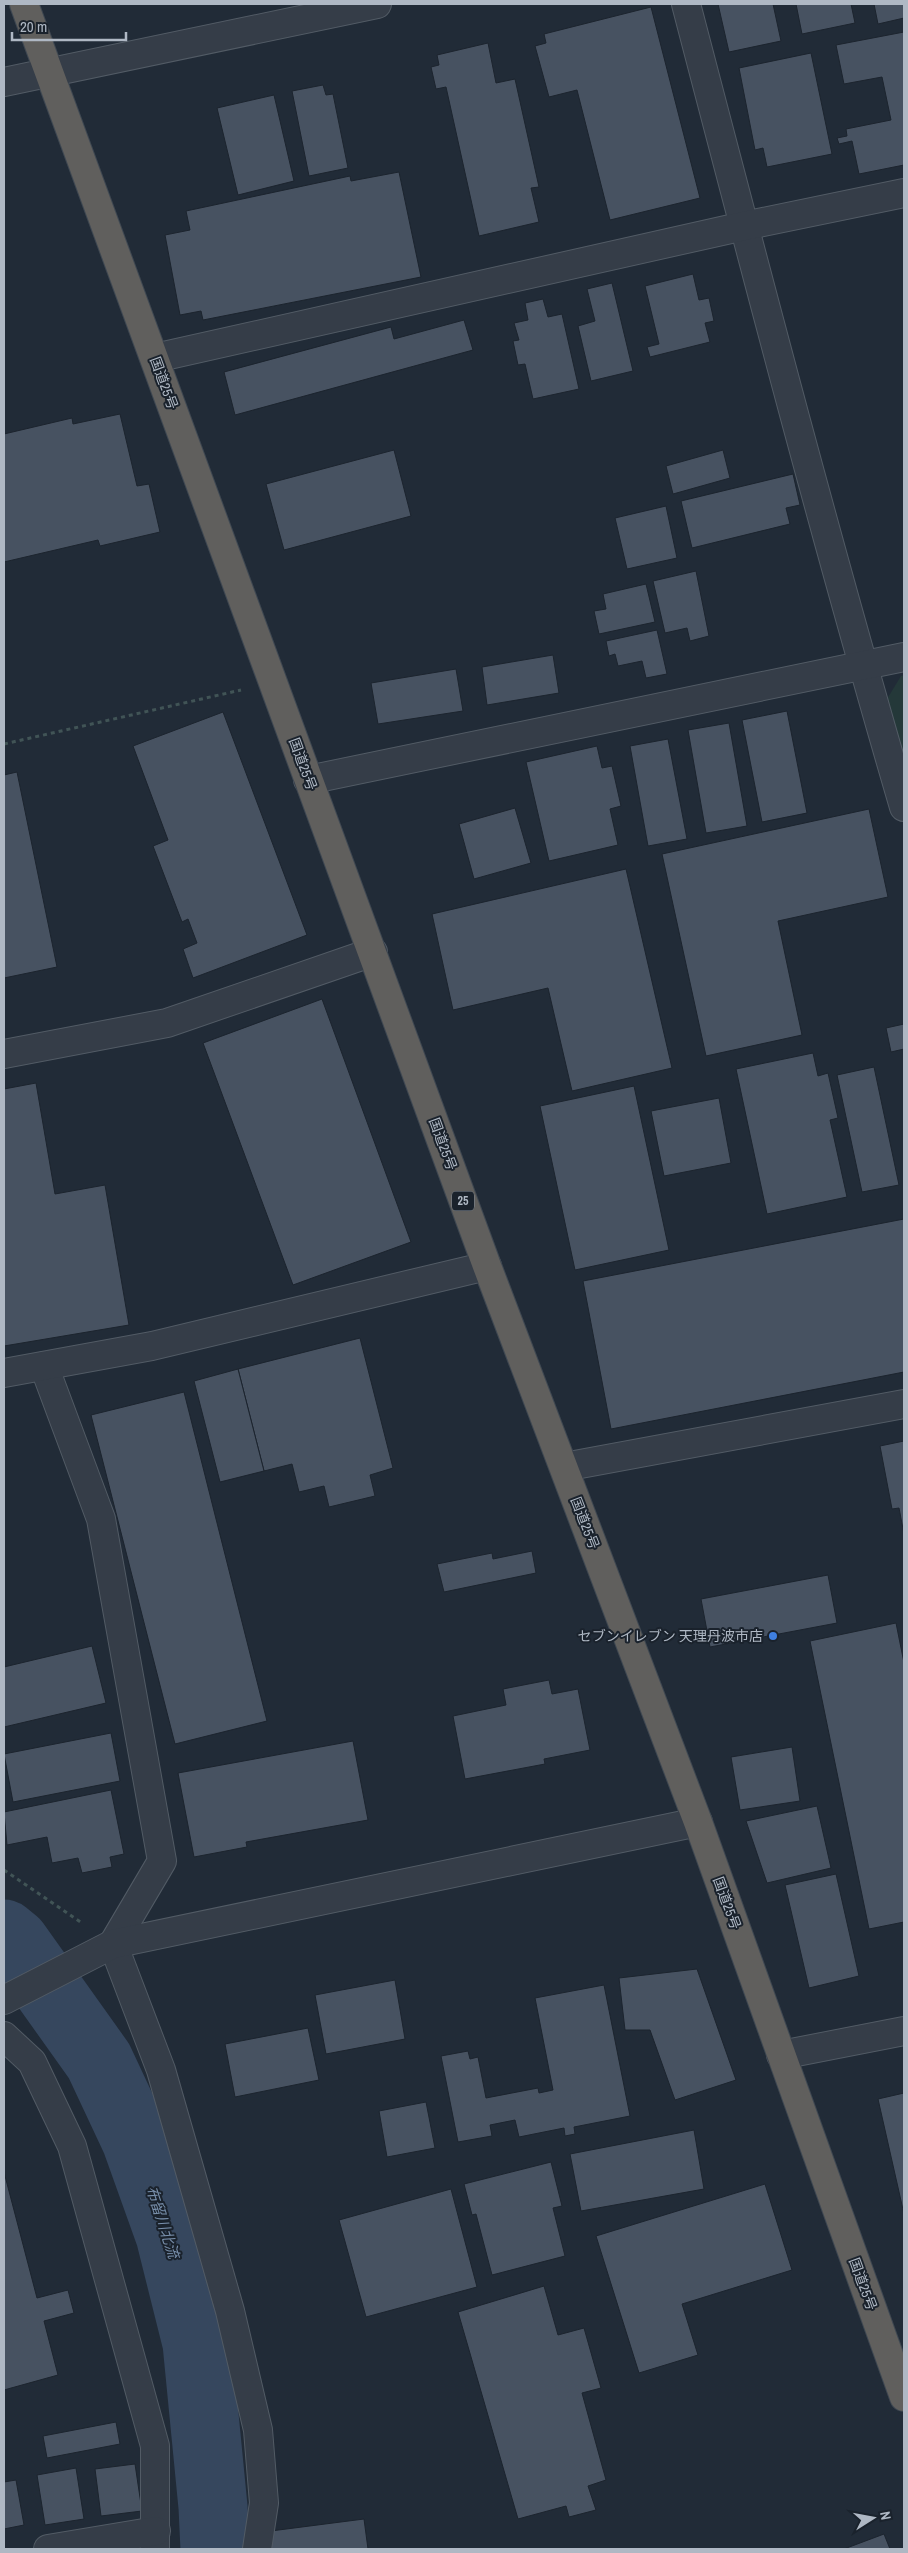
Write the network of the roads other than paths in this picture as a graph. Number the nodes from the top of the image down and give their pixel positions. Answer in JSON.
{"nodes":[{"id":1,"x":24,"y":4,"type":"edge"},
{"id":2,"x":377,"y":4,"type":"edge"},
{"id":3,"x":686,"y":4,"type":"edge"},
{"id":4,"x":49,"y":73,"type":"junction"},
{"id":5,"x":4,"y":82,"type":"edge"},
{"id":6,"x":904,"y":193,"type":"edge"},
{"id":7,"x":744,"y":226,"type":"junction"},
{"id":8,"x":155,"y":358,"type":"junction"},
{"id":9,"x":904,"y":657,"type":"edge"},
{"id":10,"x":863,"y":666,"type":"junction"},
{"id":11,"x":308,"y":780,"type":"junction"},
{"id":12,"x":904,"y":807,"type":"edge"},
{"id":13,"x":373,"y":952,"type":"junction"},
{"id":14,"x":4,"y":1054,"type":"edge"},
{"id":15,"x":487,"y":1266,"type":"junction"},
{"id":16,"x":44,"y":1366,"type":"junction"},
{"id":17,"x":4,"y":1373,"type":"edge"},
{"id":18,"x":904,"y":1404,"type":"edge"},
{"id":19,"x":564,"y":1467,"type":"junction"},
{"id":20,"x":698,"y":1822,"type":"junction"},
{"id":21,"x":113,"y":1944,"type":"junction"},
{"id":22,"x":4,"y":2000,"type":"edge"},
{"id":23,"x":904,"y":2031,"type":"edge"},
{"id":24,"x":4,"y":2036,"type":"edge"},
{"id":25,"x":781,"y":2055,"type":"junction"},
{"id":26,"x":904,"y":2397,"type":"edge"},
{"id":27,"x":155,"y":2540,"type":"edge"},
{"id":28,"x":48,"y":2549,"type":"edge"},
{"id":29,"x":257,"y":2549,"type":"edge"}],
"edges":[{"from":1,"to":4,"type":"highway","name":"国道25号","number":"25"},
{"from":2,"to":4,"type":"street"},
{"from":3,"to":7,"type":"street"},
{"from":4,"to":5,"type":"street"},
{"from":4,"to":8,"type":"highway","name":"国道25号","number":"25"},
{"from":6,"to":7,"type":"street"},
{"from":7,"to":8,"type":"street"},
{"from":7,"to":10,"type":"street"},
{"from":8,"to":11,"type":"highway","name":"国道25号","number":"25"},
{"from":9,"to":10,"type":"street"},
{"from":10,"to":11,"type":"street"},
{"from":10,"to":12,"type":"street"},
{"from":11,"to":13,"type":"highway","name":"国道25号","number":"25"},
{"from":13,"to":14,"type":"street"},
{"from":13,"to":15,"type":"highway","name":"国道25号","number":"25"},
{"from":15,"to":16,"type":"street"},
{"from":15,"to":19,"type":"highway","name":"国道25号","number":"25"},
{"from":16,"to":17,"type":"street"},
{"from":16,"to":21,"type":"street"},
{"from":18,"to":19,"type":"street"},
{"from":19,"to":20,"type":"highway","name":"国道25号","number":"25"},
{"from":20,"to":21,"type":"street"},
{"from":20,"to":25,"type":"highway","name":"国道25号","number":"25"},
{"from":21,"to":22,"type":"street"},
{"from":21,"to":29,"type":"street"},
{"from":23,"to":25,"type":"street"},
{"from":24,"to":27,"type":"street"},
{"from":25,"to":26,"type":"highway","name":"国道25号","number":"25"},
{"from":27,"to":28,"type":"street"}]}
